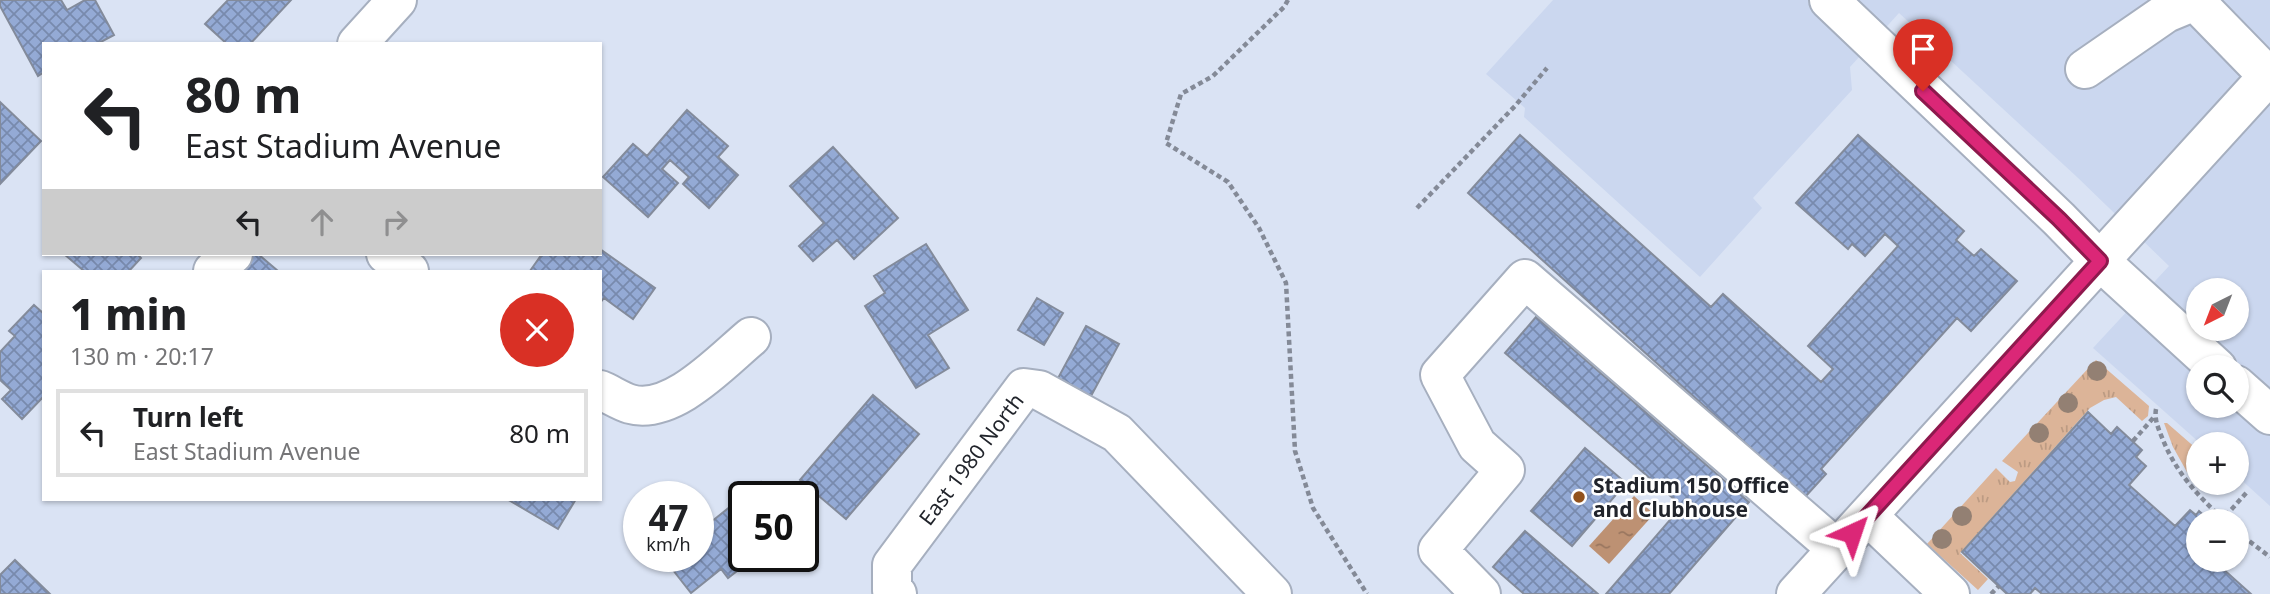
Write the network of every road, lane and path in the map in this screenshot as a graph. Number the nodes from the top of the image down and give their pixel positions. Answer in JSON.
{"nodes":[{"id":1,"x":397,"y":0,"type":"edge"},
{"id":2,"x":1288,"y":0,"type":"edge"},
{"id":3,"x":1829,"y":0,"type":"edge"},
{"id":4,"x":359,"y":42,"type":"edge"},
{"id":5,"x":1547,"y":68,"type":"dead end"},
{"id":6,"x":2085,"y":69,"type":"dead end"},
{"id":7,"x":2269,"y":75,"type":"edge"},
{"id":8,"x":1417,"y":208,"type":"dead end"},
{"id":9,"x":231,"y":256,"type":"edge"},
{"id":10,"x":389,"y":256,"type":"edge"},
{"id":11,"x":2100,"y":261,"type":"junction"},
{"id":12,"x":214,"y":270,"type":"edge"},
{"id":13,"x":408,"y":270,"type":"edge"},
{"id":14,"x":751,"y":337,"type":"dead end"},
{"id":15,"x":2203,"y":355,"type":"edge"},
{"id":16,"x":602,"y":391,"type":"edge"},
{"id":17,"x":2249,"y":396,"type":"edge"},
{"id":18,"x":2156,"y":409,"type":"dead end"},
{"id":19,"x":2270,"y":415,"type":"edge"},
{"id":20,"x":2155,"y":416,"type":"junction"},
{"id":21,"x":2133,"y":441,"type":"dead end"},
{"id":22,"x":2245,"y":495,"type":"edge"},
{"id":23,"x":2212,"y":509,"type":"edge"},
{"id":24,"x":2233,"y":509,"type":"edge"},
{"id":25,"x":1867,"y":516,"type":"junction"},
{"id":26,"x":2249,"y":541,"type":"edge"},
{"id":27,"x":1837,"y":550,"type":"junction"},
{"id":28,"x":2270,"y":556,"type":"edge"},
{"id":29,"x":1999,"y":586,"type":"dead end"},
{"id":30,"x":897,"y":594,"type":"edge"},
{"id":31,"x":1272,"y":594,"type":"edge"},
{"id":32,"x":1367,"y":594,"type":"edge"},
{"id":33,"x":1481,"y":594,"type":"edge"},
{"id":34,"x":1796,"y":594,"type":"edge"},
{"id":35,"x":1950,"y":594,"type":"edge"},
{"id":36,"x":1991,"y":594,"type":"edge"}],
"edges":[{"from":1,"to":4,"type":"street"},
{"from":2,"to":32,"type":"path"},
{"from":3,"to":11,"type":"street"},
{"from":5,"to":8,"type":"path"},
{"from":6,"to":7,"type":"street"},
{"from":7,"to":11,"type":"street"},
{"from":9,"to":12,"type":"street"},
{"from":10,"to":13,"type":"street"},
{"from":11,"to":15,"type":"street"},
{"from":11,"to":25,"type":"street"},
{"from":14,"to":16,"type":"street"},
{"from":17,"to":19,"type":"street"},
{"from":18,"to":20,"type":"path"},
{"from":20,"to":21,"type":"path"},
{"from":20,"to":23,"type":"path"},
{"from":22,"to":24,"type":"path"},
{"from":25,"to":27,"type":"street"},
{"from":25,"to":35,"type":"street"},
{"from":26,"to":28,"type":"path"},
{"from":27,"to":33,"type":"street"},
{"from":27,"to":34,"type":"street"},
{"from":29,"to":36,"type":"path"},
{"from":30,"to":31,"type":"street","name":"East 1980 North"}]}
